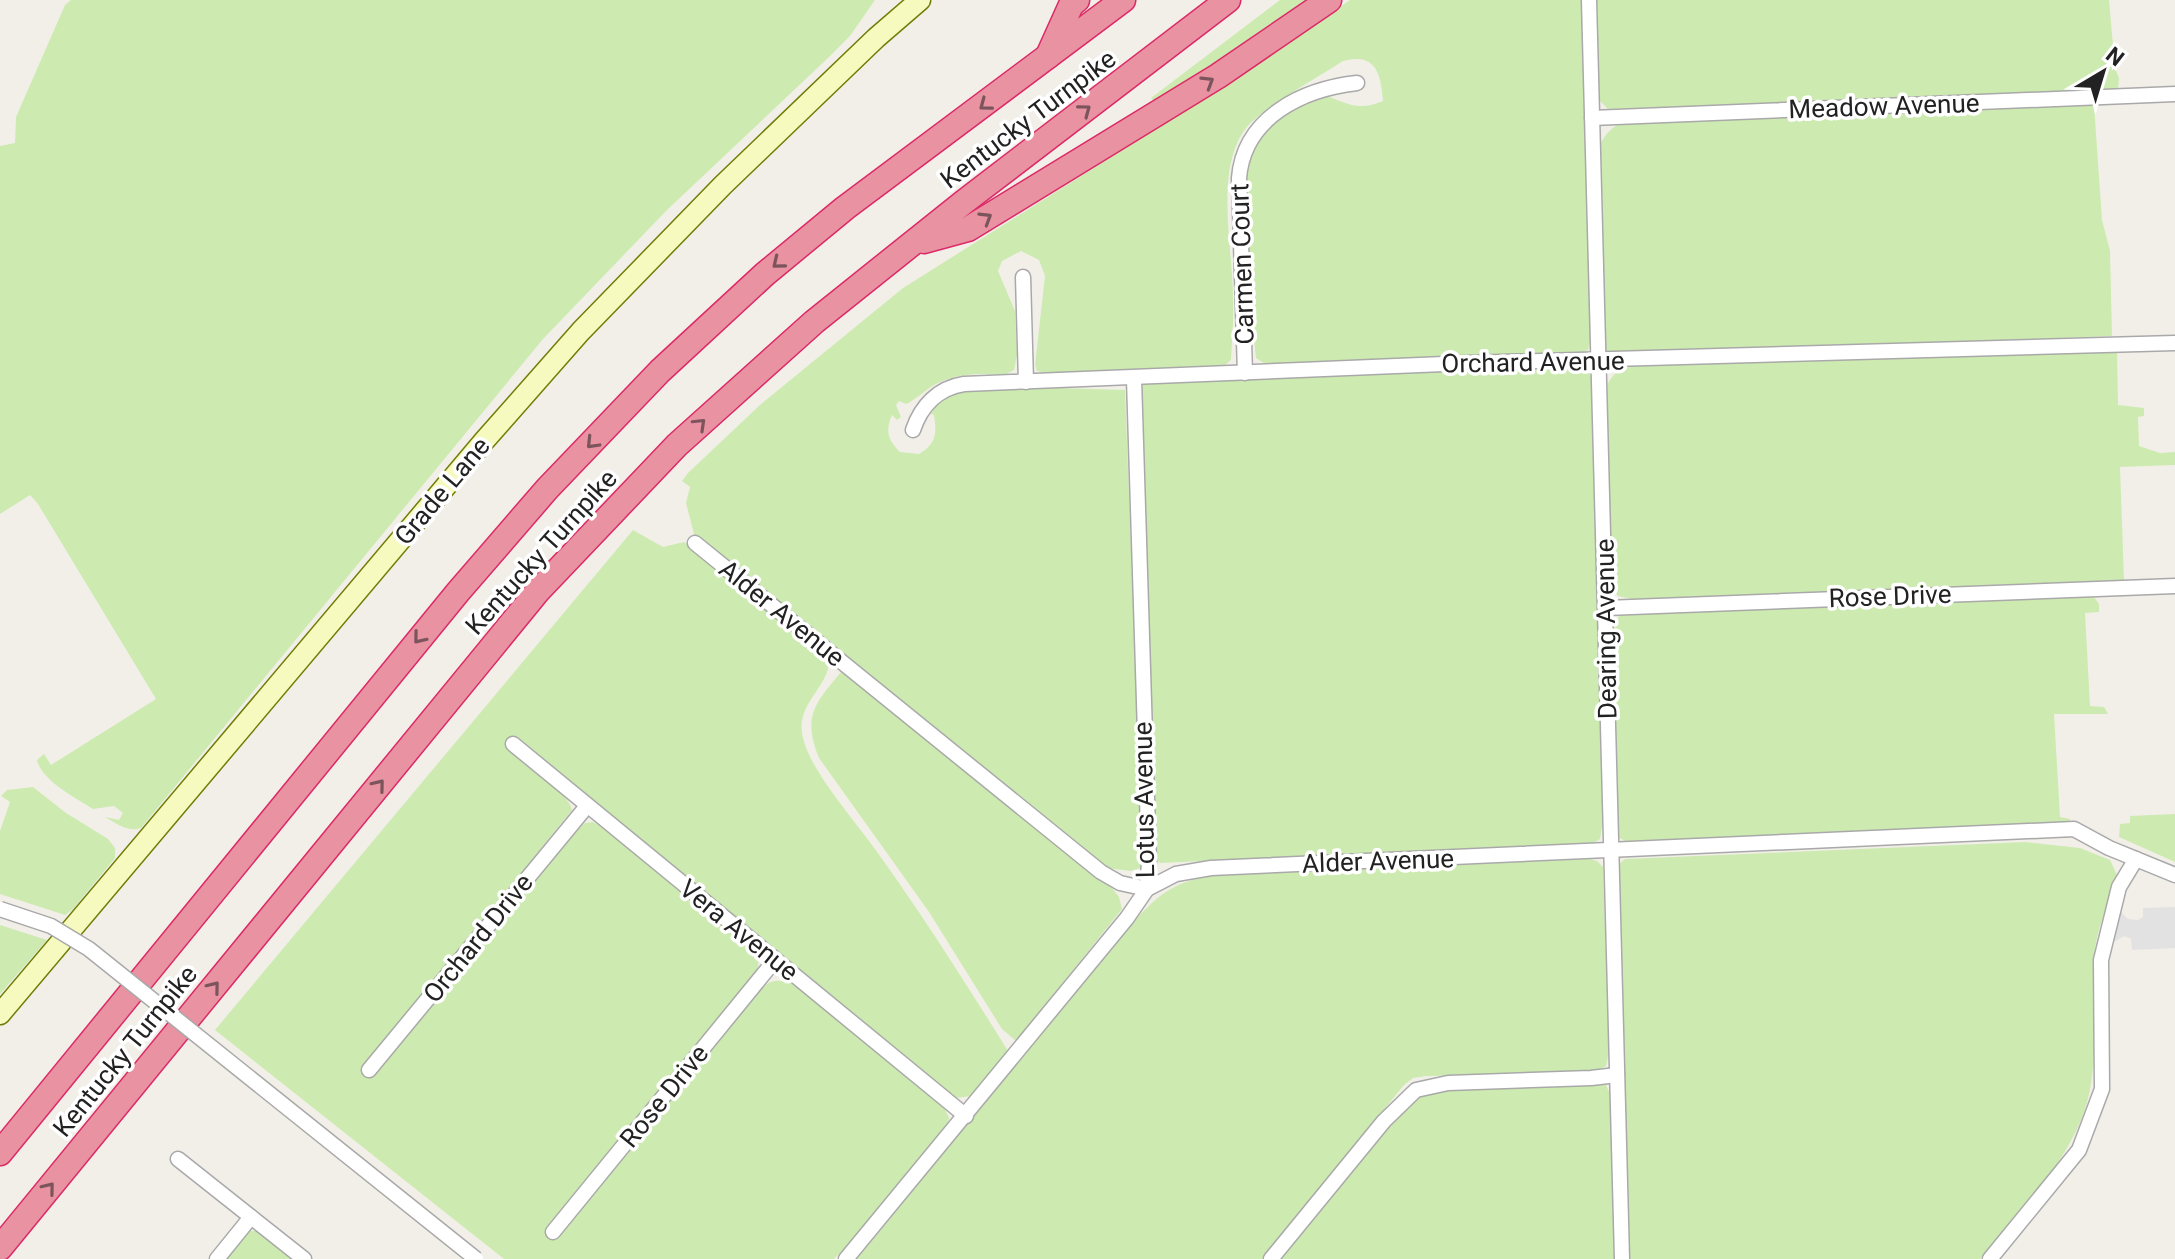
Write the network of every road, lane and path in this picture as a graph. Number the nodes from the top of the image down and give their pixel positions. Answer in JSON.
{"nodes":[{"id":1,"x":920,"y":0,"type":"edge"},
{"id":2,"x":1077,"y":0,"type":"edge"},
{"id":3,"x":1123,"y":0,"type":"edge"},
{"id":4,"x":1228,"y":0,"type":"edge"},
{"id":5,"x":1329,"y":0,"type":"edge"},
{"id":6,"x":1589,"y":0,"type":"edge"},
{"id":7,"x":1047,"y":58,"type":"junction"},
{"id":8,"x":1357,"y":83,"type":"dead end"},
{"id":9,"x":2175,"y":94,"type":"edge"},
{"id":10,"x":1592,"y":118,"type":"junction"},
{"id":11,"x":914,"y":244,"type":"junction"},
{"id":12,"x":1023,"y":277,"type":"dead end"},
{"id":13,"x":2175,"y":343,"type":"edge"},
{"id":14,"x":1599,"y":361,"type":"junction"},
{"id":15,"x":1245,"y":373,"type":"junction"},
{"id":16,"x":1134,"y":379,"type":"junction"},
{"id":17,"x":1026,"y":382,"type":"junction"},
{"id":18,"x":913,"y":430,"type":"dead end"},
{"id":19,"x":695,"y":543,"type":"dead end"},
{"id":20,"x":2175,"y":586,"type":"edge"},
{"id":21,"x":1606,"y":608,"type":"junction"},
{"id":22,"x":513,"y":744,"type":"dead end"},
{"id":23,"x":587,"y":806,"type":"junction"},
{"id":24,"x":1611,"y":852,"type":"junction"},
{"id":25,"x":2136,"y":859,"type":"junction"},
{"id":26,"x":2175,"y":875,"type":"edge"},
{"id":27,"x":1147,"y":889,"type":"junction"},
{"id":28,"x":0,"y":909,"type":"edge"},
{"id":29,"x":775,"y":960,"type":"junction"},
{"id":30,"x":0,"y":1014,"type":"edge"},
{"id":31,"x":369,"y":1070,"type":"dead end"},
{"id":32,"x":1617,"y":1075,"type":"junction"},
{"id":33,"x":966,"y":1116,"type":"junction"},
{"id":34,"x":0,"y":1153,"type":"edge"},
{"id":35,"x":178,"y":1159,"type":"dead end"},
{"id":36,"x":251,"y":1217,"type":"junction"},
{"id":37,"x":553,"y":1232,"type":"dead end"},
{"id":38,"x":0,"y":1248,"type":"edge"},
{"id":39,"x":217,"y":1259,"type":"edge"},
{"id":40,"x":304,"y":1259,"type":"edge"},
{"id":41,"x":476,"y":1259,"type":"edge"},
{"id":42,"x":846,"y":1259,"type":"edge"},
{"id":43,"x":1271,"y":1259,"type":"edge"},
{"id":44,"x":1622,"y":1259,"type":"edge"},
{"id":45,"x":1990,"y":1259,"type":"edge"}],
"edges":[{"from":1,"to":30,"type":"main road","name":"Grade Lane"},
{"from":2,"to":7,"type":"highway"},
{"from":3,"to":7,"type":"highway"},
{"from":11,"to":4,"type":"highway","name":"Kentucky Turnpike","one_way":true},
{"from":11,"to":5,"type":"highway","one_way":true},
{"from":6,"to":10,"type":"street","name":"Dearing Avenue"},
{"from":7,"to":34,"type":"highway","one_way":true},
{"from":8,"to":15,"type":"street","name":"Carmen Court"},
{"from":9,"to":10,"type":"street","name":"Meadow Avenue"},
{"from":10,"to":14,"type":"street","name":"Dearing Avenue"},
{"from":38,"to":11,"type":"highway","name":"Kentucky Turnpike","one_way":true},
{"from":12,"to":17,"type":"street"},
{"from":13,"to":14,"type":"street","name":"Orchard Avenue"},
{"from":14,"to":15,"type":"street","name":"Orchard Avenue"},
{"from":14,"to":21,"type":"street","name":"Dearing Avenue"},
{"from":15,"to":16,"type":"street","name":"Orchard Avenue"},
{"from":16,"to":17,"type":"street","name":"Orchard Avenue"},
{"from":16,"to":27,"type":"street","name":"Lotus Avenue"},
{"from":17,"to":18,"type":"street","name":"Orchard Avenue"},
{"from":19,"to":27,"type":"street","name":"Alder Avenue"},
{"from":20,"to":21,"type":"street","name":"Rose Drive"},
{"from":21,"to":24,"type":"street","name":"Dearing Avenue"},
{"from":22,"to":23,"type":"street","name":"Vera Avenue"},
{"from":23,"to":29,"type":"street","name":"Vera Avenue"},
{"from":23,"to":31,"type":"street","name":"Orchard Drive"},
{"from":24,"to":25,"type":"street","name":"Alder Avenue"},
{"from":24,"to":27,"type":"street","name":"Alder Avenue"},
{"from":24,"to":32,"type":"street","name":"Dearing Avenue"},
{"from":25,"to":26,"type":"street","name":"Alder Avenue"},
{"from":25,"to":45,"type":"street"},
{"from":27,"to":33,"type":"street","name":"Lotus Avenue"},
{"from":28,"to":41,"type":"street","bridge":true},
{"from":29,"to":33,"type":"street","name":"Vera Avenue"},
{"from":29,"to":37,"type":"street","name":"Rose Drive"},
{"from":32,"to":43,"type":"street"},
{"from":32,"to":44,"type":"street","name":"Dearing Avenue"},
{"from":33,"to":42,"type":"street","name":"Lotus Avenue"},
{"from":35,"to":36,"type":"street"},
{"from":36,"to":39,"type":"street"},
{"from":36,"to":40,"type":"street"}]}
